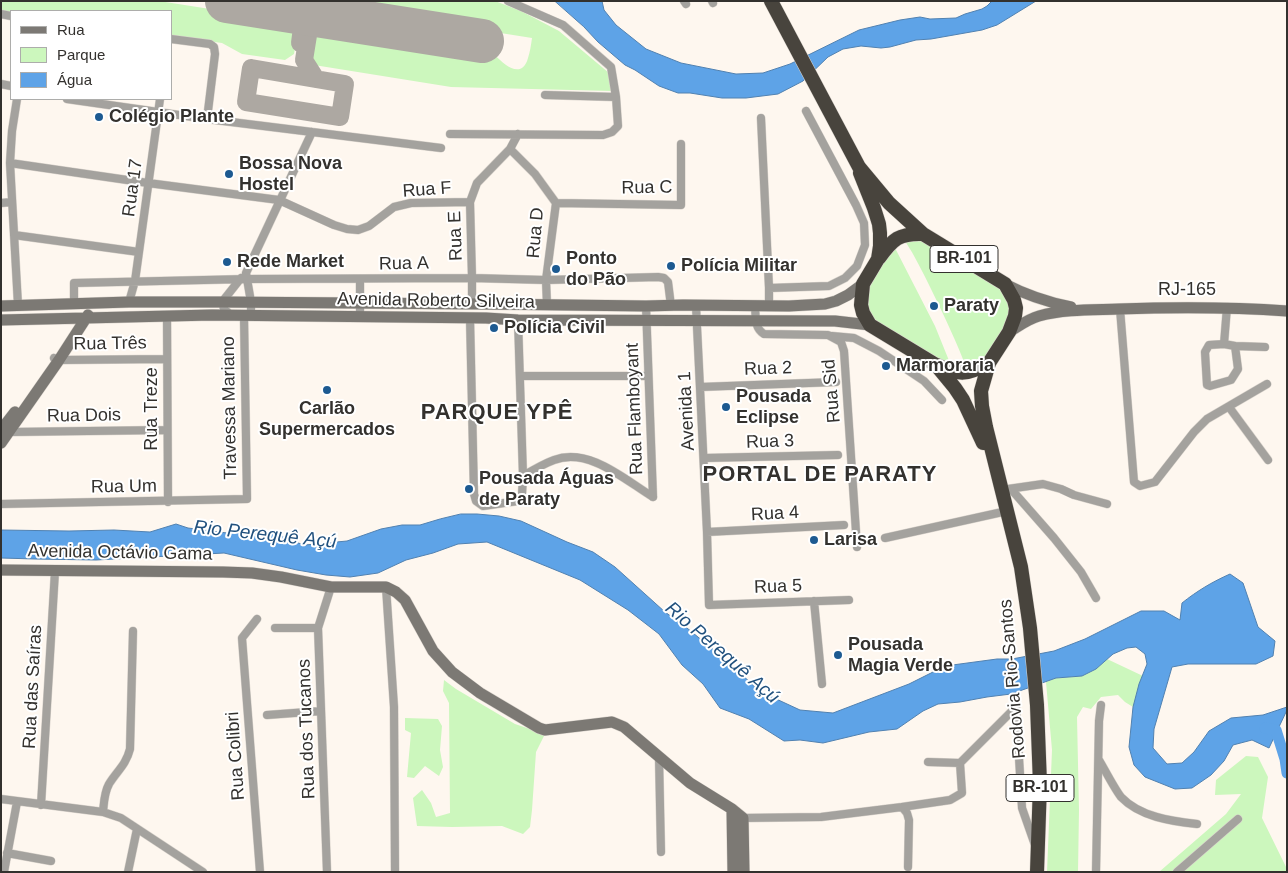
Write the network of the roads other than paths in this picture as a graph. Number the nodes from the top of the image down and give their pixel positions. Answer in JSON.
{"nodes":[{"id":1,"x":508,"y":1,"type":"edge"},
{"id":2,"x":771,"y":1,"type":"edge"},
{"id":3,"x":172,"y":39,"type":"edge"},
{"id":4,"x":545,"y":95,"type":"dead end"},
{"id":5,"x":616,"y":98,"type":"junction"},
{"id":6,"x":17,"y":100,"type":"edge"},
{"id":7,"x":74,"y":100,"type":"edge"},
{"id":8,"x":160,"y":100,"type":"edge"},
{"id":9,"x":806,"y":111,"type":"dead end"},
{"id":10,"x":158,"y":112,"type":"junction"},
{"id":11,"x":762,"y":118,"type":"dead end"},
{"id":12,"x":206,"y":119,"type":"junction"},
{"id":13,"x":312,"y":132,"type":"junction"},
{"id":14,"x":450,"y":134,"type":"dead end"},
{"id":15,"x":518,"y":134,"type":"junction"},
{"id":16,"x":680,"y":144,"type":"dead end"},
{"id":17,"x":441,"y":148,"type":"dead end"},
{"id":18,"x":510,"y":149,"type":"junction"},
{"id":19,"x":10,"y":163,"type":"junction"},
{"id":20,"x":859,"y":167,"type":"junction"},
{"id":21,"x":148,"y":183,"type":"junction"},
{"id":22,"x":279,"y":200,"type":"junction"},
{"id":23,"x":12,"y":202,"type":"junction"},
{"id":24,"x":470,"y":202,"type":"junction"},
{"id":25,"x":556,"y":203,"type":"junction"},
{"id":26,"x":1,"y":204,"type":"edge"},
{"id":27,"x":923,"y":234,"type":"junction"},
{"id":28,"x":14,"y":235,"type":"junction"},
{"id":29,"x":139,"y":252,"type":"junction"},
{"id":30,"x":878,"y":258,"type":"junction"},
{"id":31,"x":244,"y":277,"type":"junction"},
{"id":32,"x":472,"y":278,"type":"junction"},
{"id":33,"x":360,"y":279,"type":"junction"},
{"id":34,"x":546,"y":280,"type":"junction"},
{"id":35,"x":135,"y":282,"type":"junction"},
{"id":36,"x":863,"y":284,"type":"junction"},
{"id":37,"x":1005,"y":284,"type":"junction"},
{"id":38,"x":769,"y":288,"type":"junction"},
{"id":39,"x":129,"y":302,"type":"junction"},
{"id":40,"x":222,"y":302,"type":"junction"},
{"id":41,"x":251,"y":302,"type":"junction"},
{"id":42,"x":78,"y":303,"type":"junction"},
{"id":43,"x":360,"y":303,"type":"junction"},
{"id":44,"x":454,"y":304,"type":"junction"},
{"id":45,"x":472,"y":304,"type":"junction"},
{"id":46,"x":18,"y":305,"type":"junction"},
{"id":47,"x":547,"y":305,"type":"junction"},
{"id":48,"x":1,"y":306,"type":"edge"},
{"id":49,"x":646,"y":306,"type":"junction"},
{"id":50,"x":671,"y":306,"type":"junction"},
{"id":51,"x":696,"y":306,"type":"junction"},
{"id":52,"x":755,"y":306,"type":"junction"},
{"id":53,"x":769,"y":306,"type":"junction"},
{"id":54,"x":1227,"y":308,"type":"junction"},
{"id":55,"x":1120,"y":309,"type":"junction"},
{"id":56,"x":1087,"y":310,"type":"junction"},
{"id":57,"x":1287,"y":311,"type":"edge"},
{"id":58,"x":232,"y":315,"type":"junction"},
{"id":59,"x":167,"y":316,"type":"junction"},
{"id":60,"x":244,"y":316,"type":"junction"},
{"id":61,"x":360,"y":317,"type":"junction"},
{"id":62,"x":70,"y":318,"type":"junction"},
{"id":63,"x":86,"y":318,"type":"junction"},
{"id":64,"x":456,"y":318,"type":"junction"},
{"id":65,"x":470,"y":318,"type":"junction"},
{"id":66,"x":1,"y":320,"type":"edge"},
{"id":67,"x":518,"y":320,"type":"junction"},
{"id":68,"x":646,"y":320,"type":"junction"},
{"id":69,"x":697,"y":320,"type":"junction"},
{"id":70,"x":756,"y":320,"type":"junction"},
{"id":71,"x":870,"y":324,"type":"junction"},
{"id":72,"x":1009,"y":332,"type":"junction"},
{"id":73,"x":828,"y":336,"type":"junction"},
{"id":74,"x":1224,"y":344,"type":"junction"},
{"id":75,"x":1235,"y":346,"type":"junction"},
{"id":76,"x":1265,"y":347,"type":"dead end"},
{"id":77,"x":167,"y":358,"type":"junction"},
{"id":78,"x":56,"y":359,"type":"junction"},
{"id":79,"x":989,"y":363,"type":"junction"},
{"id":80,"x":936,"y":365,"type":"junction"},
{"id":81,"x":520,"y":376,"type":"junction"},
{"id":82,"x":648,"y":376,"type":"junction"},
{"id":83,"x":836,"y":382,"type":"dead end"},
{"id":84,"x":1267,"y":384,"type":"dead end"},
{"id":85,"x":700,"y":387,"type":"junction"},
{"id":86,"x":942,"y":400,"type":"dead end"},
{"id":87,"x":1229,"y":407,"type":"junction"},
{"id":88,"x":5,"y":430,"type":"edge"},
{"id":89,"x":167,"y":430,"type":"junction"},
{"id":90,"x":1,"y":444,"type":"edge"},
{"id":91,"x":838,"y":455,"type":"dead end"},
{"id":92,"x":704,"y":458,"type":"junction"},
{"id":93,"x":1268,"y":460,"type":"dead end"},
{"id":94,"x":523,"y":476,"type":"junction"},
{"id":95,"x":1004,"y":488,"type":"junction"},
{"id":96,"x":247,"y":499,"type":"joint"},
{"id":97,"x":168,"y":502,"type":"junction"},
{"id":98,"x":1,"y":504,"type":"edge"},
{"id":99,"x":1107,"y":504,"type":"dead end"},
{"id":100,"x":1007,"y":511,"type":"junction"},
{"id":101,"x":844,"y":525,"type":"dead end"},
{"id":102,"x":707,"y":532,"type":"junction"},
{"id":103,"x":885,"y":538,"type":"dead end"},
{"id":104,"x":857,"y":547,"type":"dead end"},
{"id":105,"x":1,"y":570,"type":"edge"},
{"id":106,"x":55,"y":571,"type":"junction"},
{"id":107,"x":331,"y":587,"type":"junction"},
{"id":108,"x":386,"y":587,"type":"junction"},
{"id":109,"x":1096,"y":598,"type":"dead end"},
{"id":110,"x":849,"y":600,"type":"dead end"},
{"id":111,"x":814,"y":601,"type":"junction"},
{"id":112,"x":709,"y":605,"type":"joint"},
{"id":113,"x":256,"y":619,"type":"dead end"},
{"id":114,"x":275,"y":628,"type":"dead end"},
{"id":115,"x":318,"y":628,"type":"junction"},
{"id":116,"x":133,"y":631,"type":"dead end"},
{"id":117,"x":822,"y":684,"type":"dead end"},
{"id":118,"x":1100,"y":705,"type":"dead end"},
{"id":119,"x":322,"y":711,"type":"junction"},
{"id":120,"x":267,"y":715,"type":"dead end"},
{"id":121,"x":659,"y":757,"type":"junction"},
{"id":122,"x":1099,"y":760,"type":"junction"},
{"id":123,"x":928,"y":762,"type":"dead end"},
{"id":124,"x":960,"y":763,"type":"junction"},
{"id":125,"x":1,"y":799,"type":"edge"},
{"id":126,"x":17,"y":802,"type":"junction"},
{"id":127,"x":41,"y":805,"type":"junction"},
{"id":128,"x":902,"y":807,"type":"junction"},
{"id":129,"x":103,"y":812,"type":"junction"},
{"id":130,"x":736,"y":815,"type":"junction"},
{"id":131,"x":1238,"y":819,"type":"dead end"},
{"id":132,"x":1197,"y":824,"type":"dead end"},
{"id":133,"x":137,"y":829,"type":"junction"},
{"id":134,"x":1037,"y":851,"type":"junction"},
{"id":135,"x":661,"y":852,"type":"dead end"},
{"id":136,"x":7,"y":853,"type":"junction"},
{"id":137,"x":51,"y":862,"type":"dead end"},
{"id":138,"x":908,"y":867,"type":"dead end"},
{"id":139,"x":4,"y":872,"type":"edge"},
{"id":140,"x":128,"y":872,"type":"edge"},
{"id":141,"x":203,"y":872,"type":"edge"},
{"id":142,"x":260,"y":872,"type":"edge"},
{"id":143,"x":327,"y":872,"type":"edge"},
{"id":144,"x":395,"y":872,"type":"edge"},
{"id":145,"x":733,"y":872,"type":"edge"},
{"id":146,"x":744,"y":872,"type":"edge"},
{"id":147,"x":1037,"y":872,"type":"edge"},
{"id":148,"x":1096,"y":872,"type":"edge"},
{"id":149,"x":1177,"y":872,"type":"edge"}],
"edges":[{"from":1,"to":5,"type":"street"},
{"from":2,"to":20,"type":"highway","number":"BR-101"},
{"from":3,"to":12,"type":"street"},
{"from":4,"to":5,"type":"street"},
{"from":5,"to":15,"type":"street"},
{"from":6,"to":19,"type":"street"},
{"from":7,"to":10,"type":"street"},
{"from":8,"to":10,"type":"street","name":"Rua 17"},
{"from":9,"to":38,"type":"street"},
{"from":10,"to":12,"type":"street"},
{"from":10,"to":21,"type":"street","name":"Rua 17"},
{"from":11,"to":38,"type":"street"},
{"from":12,"to":13,"type":"street"},
{"from":13,"to":17,"type":"street"},
{"from":13,"to":22,"type":"street"},
{"from":14,"to":15,"type":"street"},
{"from":15,"to":18,"type":"street","name":"Rua E"},
{"from":16,"to":25,"type":"street","name":"Rua C"},
{"from":18,"to":24,"type":"street","name":"Rua E"},
{"from":18,"to":25,"type":"street","name":"Rua D"},
{"from":19,"to":21,"type":"street"},
{"from":19,"to":23,"type":"street"},
{"from":20,"to":27,"type":"highway","number":"BR-101"},
{"from":20,"to":30,"type":"highway","number":"BR-101"},
{"from":21,"to":22,"type":"street"},
{"from":21,"to":29,"type":"street","name":"Rua 17"},
{"from":22,"to":24,"type":"street","name":"Rua F"},
{"from":22,"to":31,"type":"street"},
{"from":23,"to":26,"type":"street"},
{"from":23,"to":28,"type":"street"},
{"from":24,"to":32,"type":"street","name":"Rua E"},
{"from":25,"to":34,"type":"street","name":"Rua D"},
{"from":27,"to":30,"type":"highway"},
{"from":27,"to":37,"type":"highway","number":"BR-101"},
{"from":28,"to":29,"type":"street"},
{"from":28,"to":46,"type":"street"},
{"from":29,"to":35,"type":"street","name":"Rua 17"},
{"from":30,"to":36,"type":"highway","number":"BR-101"},
{"from":31,"to":33,"type":"street","name":"Rua A"},
{"from":31,"to":35,"type":"street","name":"Rua A"},
{"from":31,"to":40,"type":"street"},
{"from":31,"to":41,"type":"street"},
{"from":32,"to":33,"type":"street","name":"Rua A"},
{"from":32,"to":34,"type":"street","name":"Rua A"},
{"from":32,"to":45,"type":"street","name":"Rua E"},
{"from":33,"to":43,"type":"street"},
{"from":34,"to":47,"type":"street","name":"Rua D"},
{"from":34,"to":50,"type":"street","name":"Rua A"},
{"from":35,"to":39,"type":"street"},
{"from":35,"to":42,"type":"street","name":"Rua A"},
{"from":36,"to":53,"type":"street","name":"Avenida Roberto Silveira"},
{"from":36,"to":71,"type":"highway","number":"BR-101"},
{"from":37,"to":56,"type":"street","number":"RJ-165"},
{"from":37,"to":72,"type":"highway","number":"BR-101"},
{"from":38,"to":53,"type":"street"},
{"from":39,"to":40,"type":"street","name":"Avenida Roberto Silveira"},
{"from":39,"to":42,"type":"street","name":"Avenida Roberto Silveira"},
{"from":40,"to":41,"type":"street","name":"Avenida Roberto Silveira"},
{"from":40,"to":58,"type":"street"},
{"from":41,"to":43,"type":"street","name":"Avenida Roberto Silveira"},
{"from":41,"to":60,"type":"street"},
{"from":42,"to":46,"type":"street","name":"Avenida Roberto Silveira"},
{"from":42,"to":62,"type":"street"},
{"from":42,"to":63,"type":"street"},
{"from":43,"to":44,"type":"street","name":"Avenida Roberto Silveira"},
{"from":43,"to":61,"type":"street"},
{"from":44,"to":45,"type":"street","name":"Avenida Roberto Silveira"},
{"from":44,"to":64,"type":"street"},
{"from":45,"to":47,"type":"street","name":"Avenida Roberto Silveira"},
{"from":45,"to":65,"type":"street"},
{"from":46,"to":48,"type":"street","name":"Avenida Roberto Silveira"},
{"from":47,"to":49,"type":"street","name":"Avenida Roberto Silveira"},
{"from":49,"to":50,"type":"street","name":"Avenida Roberto Silveira"},
{"from":49,"to":68,"type":"street","name":"Rua Flamboyant"},
{"from":50,"to":51,"type":"street","name":"Avenida Roberto Silveira"},
{"from":51,"to":52,"type":"street","name":"Avenida Roberto Silveira"},
{"from":51,"to":69,"type":"street","name":"Avenida 1"},
{"from":52,"to":53,"type":"street","name":"Avenida Roberto Silveira"},
{"from":52,"to":70,"type":"street"},
{"from":54,"to":55,"type":"street","name":"RJ-165","number":"RJ-165"},
{"from":54,"to":57,"type":"street","name":"RJ-165","number":"RJ-165"},
{"from":54,"to":74,"type":"street"},
{"from":55,"to":56,"type":"street","name":"RJ-165","number":"RJ-165"},
{"from":55,"to":87,"type":"street"},
{"from":56,"to":72,"type":"street","number":"RJ-165"},
{"from":58,"to":59,"type":"street","name":"Avenida Roberto Silveira"},
{"from":58,"to":60,"type":"street","name":"Avenida Roberto Silveira"},
{"from":59,"to":63,"type":"street","name":"Avenida Roberto Silveira"},
{"from":59,"to":77,"type":"street","name":"Rua Treze"},
{"from":60,"to":61,"type":"street","name":"Avenida Roberto Silveira"},
{"from":60,"to":96,"type":"street","name":"Travessa Mariano"},
{"from":61,"to":64,"type":"street","name":"Avenida Roberto Silveira"},
{"from":62,"to":63,"type":"street","name":"Avenida Roberto Silveira"},
{"from":62,"to":66,"type":"street","name":"Avenida Roberto Silveira"},
{"from":62,"to":78,"type":"street"},
{"from":63,"to":78,"type":"street"},
{"from":64,"to":65,"type":"street","name":"Avenida Roberto Silveira"},
{"from":65,"to":67,"type":"street","name":"Avenida Roberto Silveira"},
{"from":65,"to":94,"type":"street"},
{"from":67,"to":68,"type":"street","name":"Avenida Roberto Silveira"},
{"from":67,"to":81,"type":"street"},
{"from":68,"to":69,"type":"street","name":"Avenida Roberto Silveira"},
{"from":68,"to":82,"type":"street","name":"Rua Flamboyant"},
{"from":69,"to":70,"type":"street","name":"Avenida Roberto Silveira"},
{"from":69,"to":85,"type":"street","name":"Avenida 1"},
{"from":70,"to":71,"type":"street","name":"Avenida Roberto Silveira"},
{"from":70,"to":73,"type":"street","name":"Rua Sid"},
{"from":71,"to":80,"type":"highway","number":"BR-101"},
{"from":72,"to":79,"type":"highway","number":"BR-101"},
{"from":73,"to":86,"type":"street"},
{"from":73,"to":104,"type":"street","name":"Rua Sid"},
{"from":74,"to":75,"type":"street"},
{"from":74,"to":75,"type":"street"},
{"from":75,"to":76,"type":"street"},
{"from":77,"to":78,"type":"street","name":"Rua Três"},
{"from":77,"to":89,"type":"street","name":"Rua Treze"},
{"from":78,"to":88,"type":"street"},
{"from":79,"to":80,"type":"highway"},
{"from":79,"to":95,"type":"highway","number":"BR-101"},
{"from":80,"to":95,"type":"highway","number":"BR-101"},
{"from":81,"to":82,"type":"street"},
{"from":81,"to":94,"type":"street"},
{"from":82,"to":94,"type":"street","name":"Rua Flamboyant"},
{"from":83,"to":85,"type":"street","name":"Rua 2"},
{"from":84,"to":87,"type":"street"},
{"from":85,"to":92,"type":"street","name":"Avenida 1"},
{"from":87,"to":93,"type":"street"},
{"from":88,"to":89,"type":"street","name":"Rua Dois"},
{"from":88,"to":90,"type":"street"},
{"from":89,"to":97,"type":"street","name":"Rua Treze"},
{"from":91,"to":92,"type":"street","name":"Rua 3"},
{"from":92,"to":102,"type":"street","name":"Avenida 1"},
{"from":95,"to":99,"type":"street"},
{"from":95,"to":100,"type":"highway","name":"Rodovia Rio-Santos","number":"BR-101"},
{"from":95,"to":109,"type":"street"},
{"from":96,"to":97,"type":"street","name":"Rua Um"},
{"from":97,"to":98,"type":"street","name":"Rua Um"},
{"from":100,"to":103,"type":"street"},
{"from":100,"to":134,"type":"highway","name":"Rodovia Rio-Santos","number":"BR-101"},
{"from":101,"to":102,"type":"street","name":"Rua 4"},
{"from":102,"to":112,"type":"street","name":"Avenida 1"},
{"from":105,"to":106,"type":"street","name":"Avenida Octávio Gama"},
{"from":106,"to":107,"type":"street","name":"Avenida Octávio Gama"},
{"from":106,"to":127,"type":"street","name":"Rua das Saíras"},
{"from":107,"to":108,"type":"street","name":"Avenida Octávio Gama"},
{"from":107,"to":115,"type":"street","name":"Rua dos Tucanos"},
{"from":108,"to":121,"type":"street"},
{"from":108,"to":144,"type":"street"},
{"from":110,"to":111,"type":"street","name":"Rua 5"},
{"from":111,"to":112,"type":"street","name":"Rua 5"},
{"from":111,"to":117,"type":"street"},
{"from":113,"to":142,"type":"street","name":"Rua Colibri"},
{"from":114,"to":115,"type":"street"},
{"from":115,"to":119,"type":"street","name":"Rua dos Tucanos"},
{"from":116,"to":129,"type":"street"},
{"from":118,"to":122,"type":"street"},
{"from":119,"to":120,"type":"street"},
{"from":119,"to":143,"type":"street","name":"Rua dos Tucanos"},
{"from":121,"to":130,"type":"street"},
{"from":121,"to":135,"type":"street"},
{"from":122,"to":132,"type":"street"},
{"from":122,"to":148,"type":"street"},
{"from":123,"to":124,"type":"street"},
{"from":124,"to":128,"type":"street"},
{"from":124,"to":134,"type":"street"},
{"from":125,"to":126,"type":"street"},
{"from":126,"to":127,"type":"street"},
{"from":126,"to":136,"type":"street"},
{"from":127,"to":129,"type":"street"},
{"from":128,"to":130,"type":"street"},
{"from":128,"to":138,"type":"street"},
{"from":129,"to":133,"type":"street"},
{"from":130,"to":145,"type":"street"},
{"from":130,"to":146,"type":"street"},
{"from":131,"to":149,"type":"street"},
{"from":133,"to":140,"type":"street"},
{"from":133,"to":141,"type":"street"},
{"from":134,"to":147,"type":"highway","name":"Rodovia Rio-Santos","number":"BR-101"},
{"from":136,"to":137,"type":"street"},
{"from":136,"to":139,"type":"street"}]}
